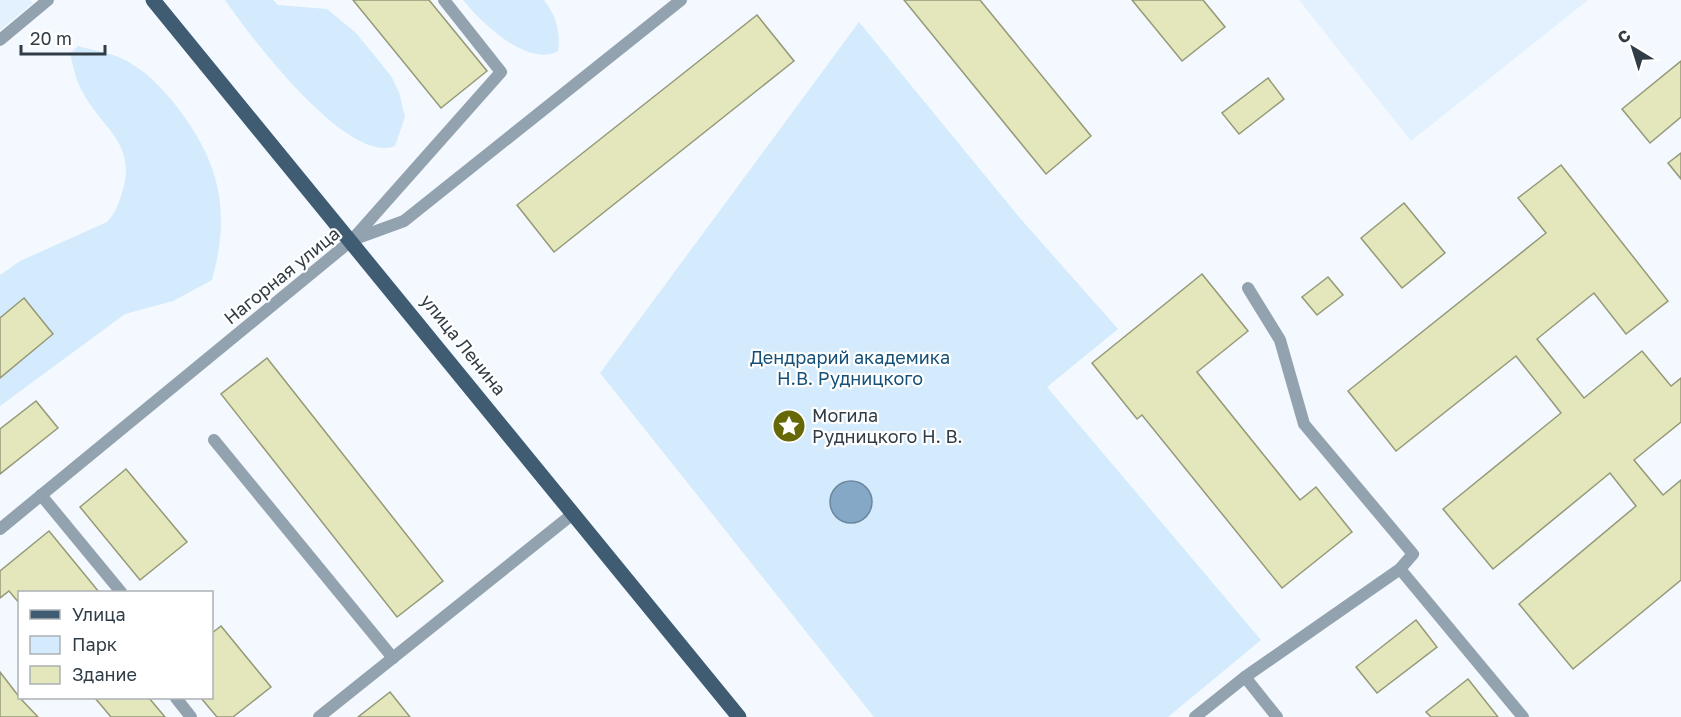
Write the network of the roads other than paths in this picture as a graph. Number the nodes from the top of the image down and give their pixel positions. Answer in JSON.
{"nodes":[{"id":1,"x":48,"y":0,"type":"edge"},
{"id":2,"x":153,"y":0,"type":"edge"},
{"id":3,"x":444,"y":0,"type":"edge"},
{"id":4,"x":681,"y":0,"type":"edge"},
{"id":5,"x":0,"y":40,"type":"edge"},
{"id":6,"x":352,"y":240,"type":"junction"},
{"id":7,"x":1248,"y":288,"type":"dead end"},
{"id":8,"x":214,"y":440,"type":"dead end"},
{"id":9,"x":41,"y":495,"type":"junction"},
{"id":10,"x":573,"y":513,"type":"junction"},
{"id":11,"x":0,"y":529,"type":"edge"},
{"id":12,"x":1400,"y":569,"type":"junction"},
{"id":13,"x":120,"y":591,"type":"edge"},
{"id":14,"x":393,"y":658,"type":"junction"},
{"id":15,"x":1245,"y":677,"type":"junction"},
{"id":16,"x":177,"y":699,"type":"edge"},
{"id":17,"x":191,"y":717,"type":"edge"},
{"id":18,"x":319,"y":717,"type":"edge"},
{"id":19,"x":739,"y":717,"type":"edge"},
{"id":20,"x":1195,"y":717,"type":"edge"},
{"id":21,"x":1277,"y":717,"type":"edge"},
{"id":22,"x":1522,"y":717,"type":"edge"}],
"edges":[{"from":1,"to":5,"type":"street"},
{"from":2,"to":6,"type":"main road","name":"улица Ленина"},
{"from":3,"to":6,"type":"street"},
{"from":4,"to":6,"type":"street","name":"Нагорная улица"},
{"from":6,"to":9,"type":"street","name":"Нагорная улица"},
{"from":6,"to":10,"type":"main road","name":"улица Ленина"},
{"from":7,"to":12,"type":"street"},
{"from":8,"to":14,"type":"street"},
{"from":9,"to":11,"type":"street","name":"Нагорная улица"},
{"from":9,"to":13,"type":"street"},
{"from":10,"to":14,"type":"street"},
{"from":10,"to":19,"type":"main road","name":"улица Ленина"},
{"from":12,"to":15,"type":"street"},
{"from":12,"to":22,"type":"street"},
{"from":14,"to":18,"type":"street"},
{"from":15,"to":20,"type":"street"},
{"from":15,"to":21,"type":"street"},
{"from":16,"to":17,"type":"street"}]}
